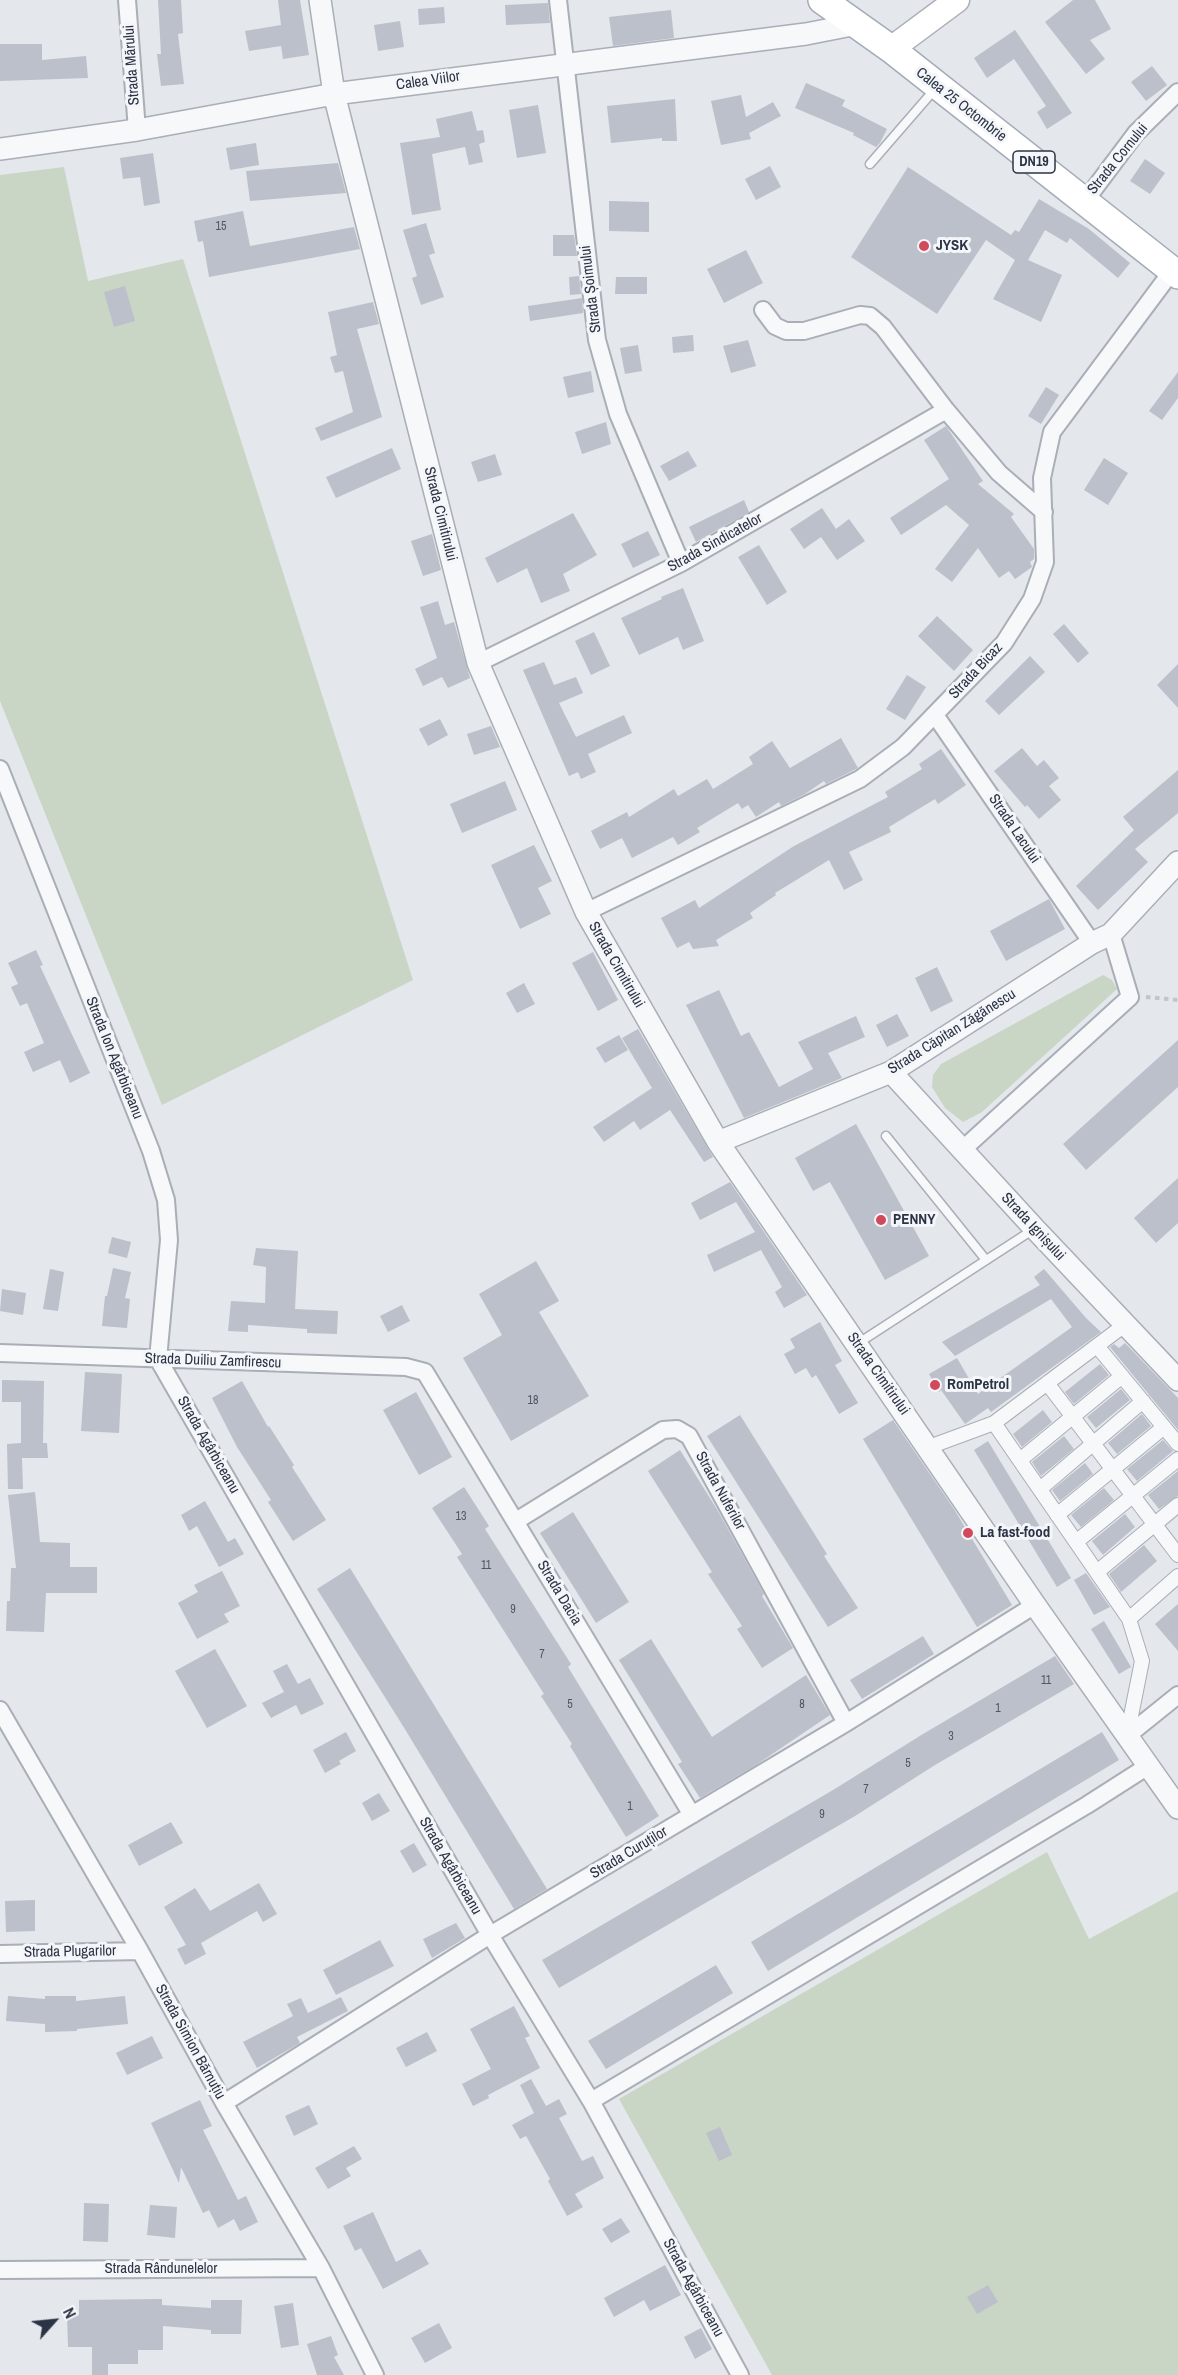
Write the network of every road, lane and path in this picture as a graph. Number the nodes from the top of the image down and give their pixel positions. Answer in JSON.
{"nodes":[{"id":1,"x":127,"y":0,"type":"edge"},
{"id":2,"x":320,"y":0,"type":"edge"},
{"id":3,"x":558,"y":0,"type":"edge"},
{"id":4,"x":822,"y":0,"type":"edge"},
{"id":5,"x":957,"y":0,"type":"edge"},
{"id":6,"x":856,"y":24,"type":"junction"},
{"id":7,"x":891,"y":49,"type":"junction"},
{"id":8,"x":564,"y":63,"type":"junction"},
{"id":9,"x":937,"y":87,"type":"junction"},
{"id":10,"x":1178,"y":92,"type":"edge"},
{"id":11,"x":334,"y":94,"type":"junction"},
{"id":12,"x":137,"y":130,"type":"junction"},
{"id":13,"x":0,"y":149,"type":"edge"},
{"id":14,"x":870,"y":164,"type":"dead end"},
{"id":15,"x":1085,"y":201,"type":"junction"},
{"id":16,"x":1175,"y":273,"type":"edge"},
{"id":17,"x":763,"y":310,"type":"dead end"},
{"id":18,"x":946,"y":410,"type":"junction"},
{"id":19,"x":1044,"y":512,"type":"junction"},
{"id":20,"x":681,"y":563,"type":"junction"},
{"id":21,"x":478,"y":663,"type":"junction"},
{"id":22,"x":935,"y":715,"type":"junction"},
{"id":23,"x":0,"y":769,"type":"edge"},
{"id":24,"x":1178,"y":862,"type":"edge"},
{"id":25,"x":586,"y":912,"type":"junction"},
{"id":26,"x":1112,"y":934,"type":"junction"},
{"id":27,"x":1092,"y":944,"type":"junction"},
{"id":28,"x":1130,"y":997,"type":"junction"},
{"id":29,"x":1178,"y":1000,"type":"edge"},
{"id":30,"x":891,"y":1072,"type":"junction"},
{"id":31,"x":886,"y":1136,"type":"dead end"},
{"id":32,"x":718,"y":1142,"type":"junction"},
{"id":33,"x":962,"y":1150,"type":"junction"},
{"id":34,"x":1035,"y":1229,"type":"junction"},
{"id":35,"x":986,"y":1260,"type":"junction"},
{"id":36,"x":1126,"y":1324,"type":"junction"},
{"id":37,"x":857,"y":1344,"type":"junction"},
{"id":38,"x":1097,"y":1346,"type":"junction"},
{"id":39,"x":0,"y":1353,"type":"edge"},
{"id":40,"x":158,"y":1359,"type":"junction"},
{"id":41,"x":425,"y":1372,"type":"joint"},
{"id":42,"x":1122,"y":1376,"type":"junction"},
{"id":43,"x":1178,"y":1380,"type":"edge"},
{"id":44,"x":1047,"y":1383,"type":"junction"},
{"id":45,"x":1143,"y":1401,"type":"junction"},
{"id":46,"x":1073,"y":1416,"type":"junction"},
{"id":47,"x":994,"y":1423,"type":"junction"},
{"id":48,"x":1164,"y":1427,"type":"junction"},
{"id":49,"x":1093,"y":1443,"type":"junction"},
{"id":50,"x":1178,"y":1444,"type":"edge"},
{"id":51,"x":929,"y":1447,"type":"junction"},
{"id":52,"x":1178,"y":1459,"type":"edge"},
{"id":53,"x":1020,"y":1460,"type":"junction"},
{"id":54,"x":1113,"y":1469,"type":"junction"},
{"id":55,"x":1040,"y":1489,"type":"junction"},
{"id":56,"x":1133,"y":1496,"type":"junction"},
{"id":57,"x":1178,"y":1505,"type":"edge"},
{"id":58,"x":1057,"y":1515,"type":"junction"},
{"id":59,"x":516,"y":1521,"type":"junction"},
{"id":60,"x":1154,"y":1524,"type":"junction"},
{"id":61,"x":1076,"y":1542,"type":"junction"},
{"id":62,"x":1178,"y":1555,"type":"edge"},
{"id":63,"x":1097,"y":1572,"type":"junction"},
{"id":64,"x":1178,"y":1576,"type":"edge"},
{"id":65,"x":1035,"y":1605,"type":"junction"},
{"id":66,"x":1129,"y":1619,"type":"junction"},
{"id":67,"x":1178,"y":1695,"type":"edge"},
{"id":68,"x":0,"y":1710,"type":"edge"},
{"id":69,"x":846,"y":1723,"type":"junction"},
{"id":70,"x":1127,"y":1736,"type":"junction"},
{"id":71,"x":1148,"y":1766,"type":"junction"},
{"id":72,"x":1178,"y":1808,"type":"edge"},
{"id":73,"x":692,"y":1815,"type":"junction"},
{"id":74,"x":490,"y":1935,"type":"junction"},
{"id":75,"x":140,"y":1951,"type":"junction"},
{"id":76,"x":0,"y":1953,"type":"edge"},
{"id":77,"x":591,"y":2100,"type":"junction"},
{"id":78,"x":224,"y":2103,"type":"junction"},
{"id":79,"x":321,"y":2268,"type":"junction"},
{"id":80,"x":0,"y":2270,"type":"edge"},
{"id":81,"x":375,"y":2375,"type":"edge"},
{"id":82,"x":740,"y":2375,"type":"edge"}],
"edges":[{"from":1,"to":12,"type":"street","name":"Strada Mărului"},
{"from":2,"to":11,"type":"street","name":"Strada Cimitirului"},
{"from":3,"to":8,"type":"street","name":"Strada Șoimului"},
{"from":4,"to":6,"type":"main road","number":"DN19"},
{"from":5,"to":7,"type":"main road"},
{"from":6,"to":7,"type":"main road","name":"Calea 25 Octombrie","number":"DN19"},
{"from":6,"to":8,"type":"street","name":"Calea Viilor"},
{"from":7,"to":9,"type":"main road","name":"Calea 25 Octombrie","number":"DN19"},
{"from":8,"to":11,"type":"street","name":"Calea Viilor"},
{"from":8,"to":20,"type":"street","name":"Strada Șoimului"},
{"from":9,"to":14,"type":"lane"},
{"from":9,"to":15,"type":"main road","name":"Calea 25 Octombrie","number":"DN19"},
{"from":10,"to":15,"type":"street","name":"Strada Cornului"},
{"from":11,"to":12,"type":"street","name":"Calea Viilor"},
{"from":11,"to":21,"type":"street","name":"Strada Cimitirului"},
{"from":12,"to":13,"type":"street","name":"Calea Viilor"},
{"from":15,"to":16,"type":"main road","name":"Calea 25 Octombrie","number":"DN19"},
{"from":16,"to":19,"type":"street","name":"Strada Bicaz"},
{"from":17,"to":18,"type":"street"},
{"from":18,"to":19,"type":"street"},
{"from":18,"to":20,"type":"street","name":"Strada Sindicatelor"},
{"from":19,"to":22,"type":"street","name":"Strada Bicaz"},
{"from":20,"to":21,"type":"street","name":"Strada Sindicatelor"},
{"from":21,"to":25,"type":"street","name":"Strada Cimitirului"},
{"from":22,"to":25,"type":"street","name":"Strada Bicaz"},
{"from":22,"to":27,"type":"street","name":"Strada Lacului"},
{"from":23,"to":40,"type":"street","name":"Strada Ion Agârbiceanu"},
{"from":24,"to":26,"type":"street","name":"Strada Căpitan Zăgănescu"},
{"from":25,"to":32,"type":"street","name":"Strada Cimitirului"},
{"from":26,"to":27,"type":"street","name":"Strada Căpitan Zăgănescu"},
{"from":26,"to":28,"type":"street"},
{"from":27,"to":30,"type":"street","name":"Strada Căpitan Zăgănescu"},
{"from":28,"to":29,"type":"path"},
{"from":28,"to":33,"type":"street"},
{"from":30,"to":32,"type":"street","name":"Strada Căpitan Zăgănescu"},
{"from":30,"to":33,"type":"street","name":"Strada Ignișului"},
{"from":31,"to":35,"type":"lane"},
{"from":32,"to":37,"type":"street","name":"Strada Cimitirului"},
{"from":33,"to":34,"type":"street","name":"Strada Ignișului"},
{"from":34,"to":35,"type":"lane"},
{"from":34,"to":36,"type":"street","name":"Strada Ignișului"},
{"from":35,"to":37,"type":"lane"},
{"from":36,"to":38,"type":"street"},
{"from":36,"to":43,"type":"street","name":"Strada Ignișului"},
{"from":37,"to":51,"type":"street","name":"Strada Cimitirului"},
{"from":38,"to":42,"type":"street"},
{"from":38,"to":44,"type":"street"},
{"from":39,"to":40,"type":"street","name":"Strada Duiliu Zamfirescu"},
{"from":40,"to":41,"type":"street","name":"Strada Duiliu Zamfirescu"},
{"from":40,"to":74,"type":"street","name":"Strada Agârbiceanu"},
{"from":41,"to":59,"type":"street","name":"Strada Dacia"},
{"from":42,"to":45,"type":"street"},
{"from":42,"to":46,"type":"street"},
{"from":44,"to":46,"type":"street"},
{"from":44,"to":47,"type":"street"},
{"from":45,"to":48,"type":"street"},
{"from":45,"to":49,"type":"street"},
{"from":46,"to":49,"type":"street"},
{"from":46,"to":53,"type":"street"},
{"from":47,"to":51,"type":"street"},
{"from":47,"to":53,"type":"street"},
{"from":48,"to":50,"type":"street"},
{"from":48,"to":54,"type":"street"},
{"from":49,"to":54,"type":"street"},
{"from":49,"to":55,"type":"street"},
{"from":51,"to":65,"type":"street","name":"Strada Cimitirului"},
{"from":52,"to":56,"type":"street"},
{"from":53,"to":55,"type":"street"},
{"from":54,"to":56,"type":"street"},
{"from":54,"to":58,"type":"street"},
{"from":55,"to":58,"type":"street"},
{"from":56,"to":60,"type":"street"},
{"from":56,"to":61,"type":"street"},
{"from":57,"to":60,"type":"street"},
{"from":58,"to":61,"type":"street"},
{"from":59,"to":69,"type":"street","name":"Strada Nuferilor"},
{"from":59,"to":73,"type":"street","name":"Strada Dacia"},
{"from":60,"to":62,"type":"street"},
{"from":60,"to":63,"type":"street"},
{"from":61,"to":63,"type":"street"},
{"from":63,"to":66,"type":"street"},
{"from":64,"to":66,"type":"street"},
{"from":65,"to":69,"type":"street","name":"Strada Curuților"},
{"from":65,"to":70,"type":"street","name":"Strada Cimitirului"},
{"from":66,"to":70,"type":"street"},
{"from":67,"to":70,"type":"street"},
{"from":68,"to":75,"type":"street","name":"Strada Simion Bărnuțiu"},
{"from":69,"to":73,"type":"street","name":"Strada Curuților"},
{"from":70,"to":71,"type":"street","name":"Strada Cimitirului"},
{"from":71,"to":72,"type":"street","name":"Strada Cimitirului"},
{"from":71,"to":77,"type":"street"},
{"from":73,"to":74,"type":"street","name":"Strada Curuților"},
{"from":74,"to":77,"type":"street","name":"Strada Agârbiceanu"},
{"from":74,"to":78,"type":"street","name":"Strada Curuților"},
{"from":75,"to":76,"type":"street","name":"Strada Plugarilor"},
{"from":75,"to":78,"type":"street","name":"Strada Simion Bărnuțiu"},
{"from":77,"to":82,"type":"street","name":"Strada Agârbiceanu"},
{"from":78,"to":79,"type":"street","name":"Strada Simion Bărnuțiu"},
{"from":79,"to":80,"type":"street","name":"Strada Rândunelelor"},
{"from":79,"to":81,"type":"street","name":"Strada Simion Bărnuțiu"}]}
